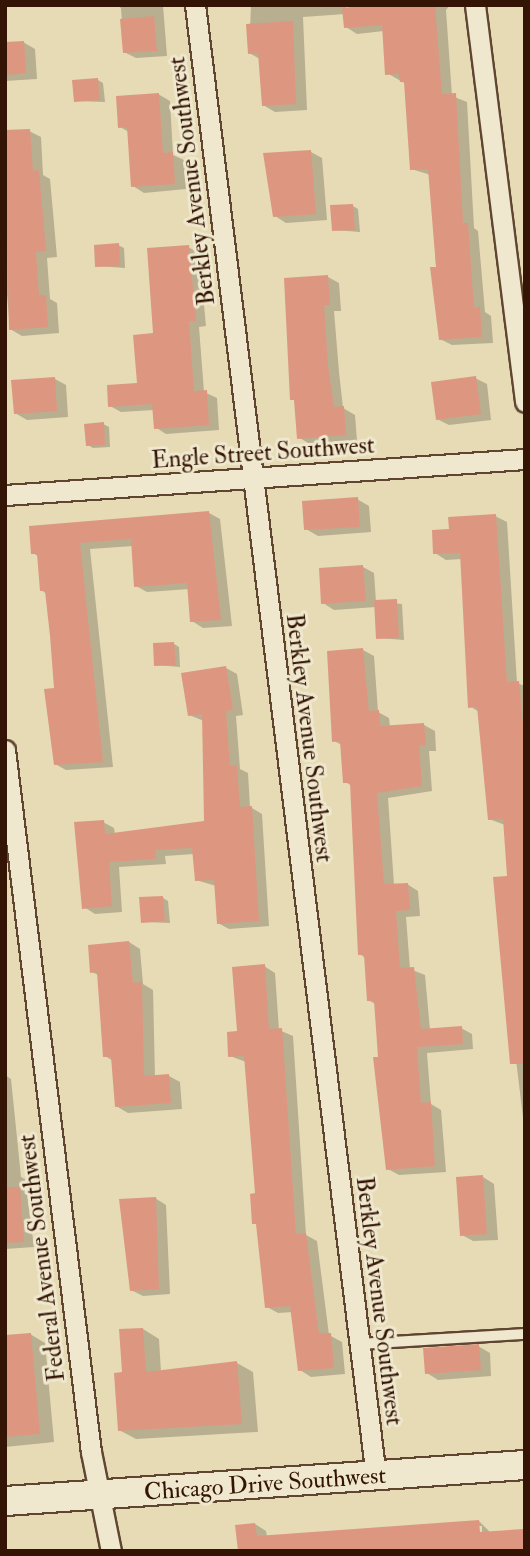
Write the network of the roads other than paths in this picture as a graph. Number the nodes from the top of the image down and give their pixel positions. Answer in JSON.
{"nodes":[{"id":1,"x":195,"y":5,"type":"edge"},
{"id":2,"x":475,"y":5,"type":"edge"},
{"id":3,"x":524,"y":376,"type":"edge"},
{"id":4,"x":525,"y":402,"type":"edge"},
{"id":5,"x":525,"y":459,"type":"edge"},
{"id":6,"x":252,"y":478,"type":"junction"},
{"id":7,"x":5,"y":495,"type":"edge"},
{"id":8,"x":5,"y":750,"type":"edge"},
{"id":9,"x":525,"y":1334,"type":"edge"},
{"id":10,"x":360,"y":1344,"type":"junction"},
{"id":11,"x":525,"y":1465,"type":"edge"},
{"id":12,"x":376,"y":1477,"type":"junction"},
{"id":13,"x":100,"y":1495,"type":"junction"},
{"id":14,"x":5,"y":1501,"type":"edge"},
{"id":15,"x":111,"y":1551,"type":"edge"}],
"edges":[{"from":1,"to":6,"type":"street","name":"Berkley Avenue Southwest"},
{"from":2,"to":3,"type":"street"},
{"from":3,"to":4,"type":"street"},
{"from":5,"to":6,"type":"street","name":"Engle Street Southwest"},
{"from":6,"to":7,"type":"street","name":"Engle Street Southwest"},
{"from":6,"to":10,"type":"street","name":"Berkley Avenue Southwest"},
{"from":8,"to":13,"type":"street","name":"Federal Avenue Southwest"},
{"from":9,"to":10,"type":"lane"},
{"from":10,"to":12,"type":"street","name":"Berkley Avenue Southwest"},
{"from":11,"to":12,"type":"main road","name":"Chicago Drive Southwest"},
{"from":12,"to":13,"type":"main road","name":"Chicago Drive Southwest"},
{"from":13,"to":14,"type":"main road","name":"Chicago Drive Southwest"},
{"from":13,"to":15,"type":"street","name":"Federal Avenue Southwest"}]}
